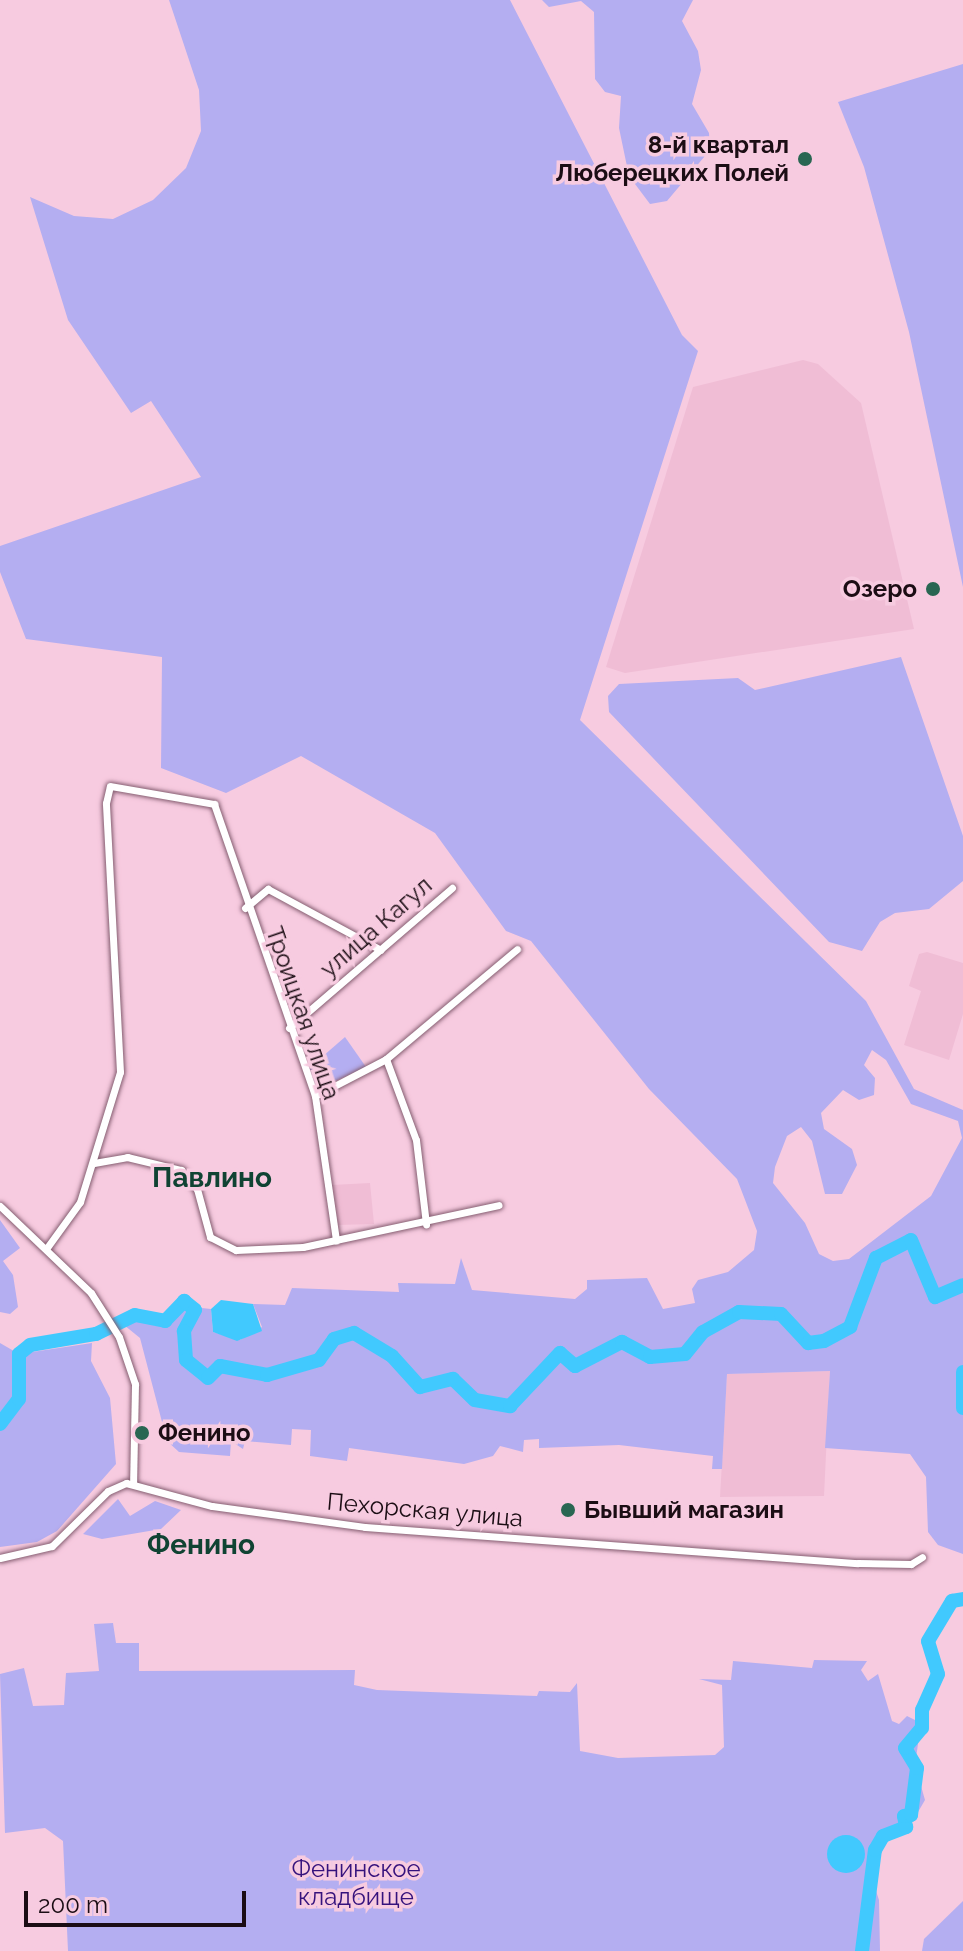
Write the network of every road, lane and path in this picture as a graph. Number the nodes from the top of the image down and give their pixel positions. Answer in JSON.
{"nodes":[{"id":1,"x":452,"y":888,"type":"dead end"},
{"id":2,"x":245,"y":908,"type":"junction"},
{"id":3,"x":517,"y":949,"type":"dead end"},
{"id":4,"x":381,"y":950,"type":"junction"},
{"id":5,"x":289,"y":1028,"type":"junction"},
{"id":6,"x":386,"y":1059,"type":"junction"},
{"id":7,"x":315,"y":1096,"type":"junction"},
{"id":8,"x":94,"y":1163,"type":"junction"},
{"id":9,"x":499,"y":1205,"type":"dead end"},
{"id":10,"x":0,"y":1206,"type":"edge"},
{"id":11,"x":426,"y":1224,"type":"junction"},
{"id":12,"x":336,"y":1240,"type":"junction"},
{"id":13,"x":46,"y":1249,"type":"junction"},
{"id":14,"x":133,"y":1484,"type":"junction"},
{"id":15,"x":922,"y":1557,"type":"dead end"},
{"id":16,"x":0,"y":1558,"type":"edge"}],
"edges":[{"from":1,"to":4,"type":"street","name":"улица Кагул"},
{"from":2,"to":4,"type":"street"},
{"from":2,"to":5,"type":"street","name":"Троицкая улица"},
{"from":2,"to":8,"type":"street","name":"Троицкая улица"},
{"from":3,"to":6,"type":"street"},
{"from":4,"to":5,"type":"street","name":"улица Кагул"},
{"from":5,"to":7,"type":"street","name":"Троицкая улица"},
{"from":6,"to":7,"type":"street"},
{"from":6,"to":11,"type":"street"},
{"from":7,"to":12,"type":"street","name":"Троицкая улица"},
{"from":8,"to":12,"type":"street"},
{"from":8,"to":13,"type":"street"},
{"from":9,"to":11,"type":"street"},
{"from":10,"to":13,"type":"street"},
{"from":11,"to":12,"type":"street"},
{"from":13,"to":14,"type":"street"},
{"from":14,"to":15,"type":"street","name":"Пехорская улица"},
{"from":14,"to":16,"type":"street"}]}
